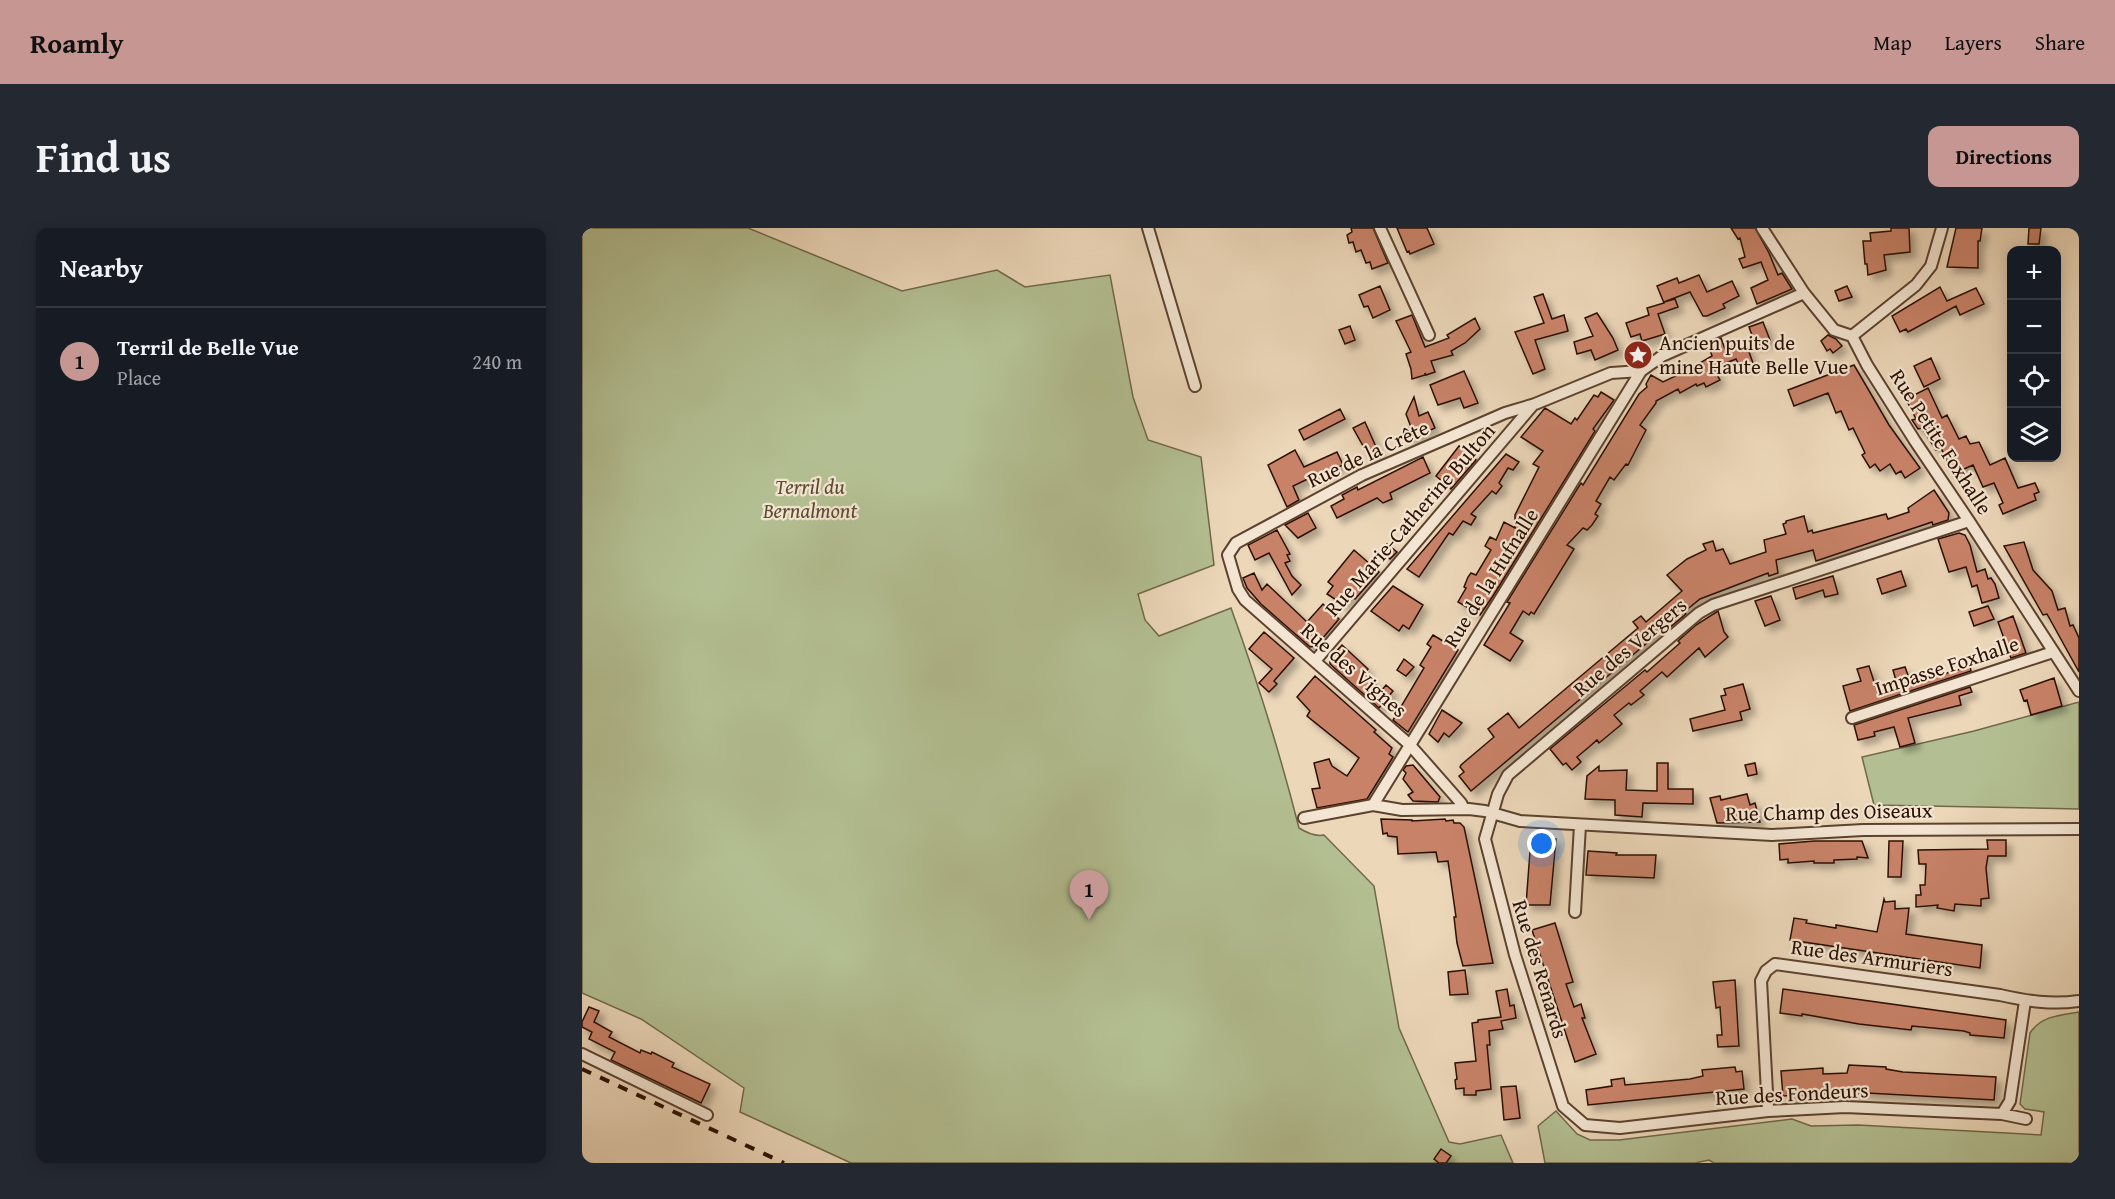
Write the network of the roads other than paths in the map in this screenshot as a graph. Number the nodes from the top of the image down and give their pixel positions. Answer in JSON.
{"nodes":[{"id":1,"x":1148,"y":228,"type":"edge"},
{"id":2,"x":1380,"y":228,"type":"edge"},
{"id":3,"x":1761,"y":228,"type":"edge"},
{"id":4,"x":1941,"y":228,"type":"edge"},
{"id":5,"x":1804,"y":293,"type":"junction"},
{"id":6,"x":1428,"y":335,"type":"dead end"},
{"id":7,"x":1852,"y":336,"type":"junction"},
{"id":8,"x":1641,"y":371,"type":"junction"},
{"id":9,"x":1195,"y":386,"type":"dead end"},
{"id":10,"x":1535,"y":404,"type":"junction"},
{"id":11,"x":1969,"y":521,"type":"junction"},
{"id":12,"x":1228,"y":555,"type":"joint"},
{"id":13,"x":2053,"y":652,"type":"junction"},
{"id":14,"x":1315,"y":661,"type":"junction"},
{"id":15,"x":2079,"y":691,"type":"edge"},
{"id":16,"x":1852,"y":718,"type":"dead end"},
{"id":17,"x":1410,"y":745,"type":"junction"},
{"id":18,"x":1373,"y":805,"type":"junction"},
{"id":19,"x":1464,"y":809,"type":"junction"},
{"id":20,"x":1492,"y":813,"type":"junction"},
{"id":21,"x":1304,"y":818,"type":"dead end"},
{"id":22,"x":1580,"y":825,"type":"junction"},
{"id":23,"x":2079,"y":830,"type":"edge"},
{"id":24,"x":1575,"y":912,"type":"dead end"},
{"id":25,"x":2025,"y":1001,"type":"junction"},
{"id":26,"x":2079,"y":1001,"type":"edge"},
{"id":27,"x":582,"y":1054,"type":"edge"},
{"id":28,"x":1768,"y":1111,"type":"junction"},
{"id":29,"x":2002,"y":1114,"type":"junction"},
{"id":30,"x":707,"y":1115,"type":"dead end"},
{"id":31,"x":2026,"y":1119,"type":"dead end"},
{"id":32,"x":1586,"y":1125,"type":"joint"}],
"edges":[{"from":1,"to":9,"type":"street"},
{"from":2,"to":6,"type":"street"},
{"from":3,"to":5,"type":"street"},
{"from":4,"to":7,"type":"street"},
{"from":5,"to":7,"type":"street"},
{"from":5,"to":8,"type":"street"},
{"from":7,"to":11,"type":"street","name":"Rue Petite Foxhalle"},
{"from":8,"to":10,"type":"street","name":"Rue de la Crête"},
{"from":8,"to":17,"type":"street","name":"Rue de la Hufnalle"},
{"from":10,"to":12,"type":"street","name":"Rue de la Crête"},
{"from":10,"to":14,"type":"street","name":"Rue Marie-Catherine Bulton"},
{"from":11,"to":13,"type":"street","name":"Rue Petite Foxhalle"},
{"from":11,"to":20,"type":"street","name":"Rue des Vergers"},
{"from":12,"to":14,"type":"street","name":"Rue des Vignes"},
{"from":13,"to":15,"type":"street","name":"Rue Petite Foxhalle"},
{"from":13,"to":16,"type":"street","name":"Impasse Foxhalle"},
{"from":14,"to":17,"type":"street","name":"Rue des Vignes"},
{"from":17,"to":18,"type":"street","name":"Rue de la Hufnalle"},
{"from":17,"to":19,"type":"street","name":"Rue des Vignes"},
{"from":18,"to":19,"type":"street","name":"Rue Champ des Oiseaux"},
{"from":18,"to":21,"type":"street","name":"Rue Champ des Oiseaux"},
{"from":19,"to":20,"type":"street","name":"Rue Champ des Oiseaux"},
{"from":20,"to":22,"type":"street","name":"Rue Champ des Oiseaux"},
{"from":20,"to":32,"type":"street","name":"Rue des Renards"},
{"from":22,"to":23,"type":"street","name":"Rue Champ des Oiseaux"},
{"from":22,"to":24,"type":"street"},
{"from":25,"to":26,"type":"street","name":"Rue des Armuriers"},
{"from":25,"to":28,"type":"street","name":"Rue des Armuriers"},
{"from":25,"to":29,"type":"street"},
{"from":27,"to":30,"type":"street"},
{"from":28,"to":29,"type":"street","name":"Rue des Fondeurs"},
{"from":28,"to":32,"type":"street","name":"Rue des Fondeurs"},
{"from":29,"to":31,"type":"street","name":"Rue des Fondeurs"}]}
